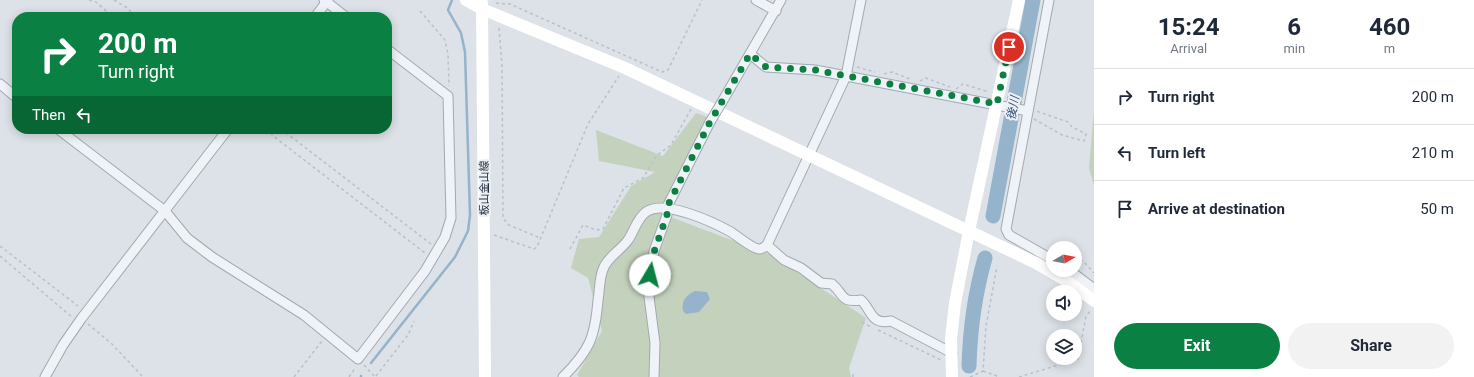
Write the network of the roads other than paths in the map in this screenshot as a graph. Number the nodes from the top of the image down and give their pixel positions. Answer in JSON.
{"nodes":[{"id":1,"x":466,"y":0,"type":"edge"},
{"id":2,"x":756,"y":0,"type":"edge"},
{"id":3,"x":781,"y":0,"type":"edge"},
{"id":4,"x":861,"y":0,"type":"edge"},
{"id":5,"x":1019,"y":0,"type":"edge"},
{"id":6,"x":1049,"y":0,"type":"edge"},
{"id":7,"x":326,"y":1,"type":"edge"},
{"id":8,"x":485,"y":4,"type":"edge"},
{"id":9,"x":776,"y":10,"type":"junction"},
{"id":10,"x":318,"y":12,"type":"edge"},
{"id":11,"x":340,"y":12,"type":"edge"},
{"id":12,"x":392,"y":53,"type":"edge"},
{"id":13,"x":750,"y":54,"type":"junction"},
{"id":14,"x":846,"y":76,"type":"junction"},
{"id":15,"x":0,"y":84,"type":"edge"},
{"id":16,"x":12,"y":94,"type":"edge"},
{"id":17,"x":998,"y":99,"type":"junction"},
{"id":18,"x":1028,"y":112,"type":"junction"},
{"id":19,"x":65,"y":134,"type":"edge"},
{"id":20,"x":224,"y":134,"type":"edge"},
{"id":21,"x":809,"y":154,"type":"junction"},
{"id":22,"x":667,"y":207,"type":"junction"},
{"id":23,"x":165,"y":211,"type":"junction"},
{"id":24,"x":969,"y":231,"type":"junction"},
{"id":25,"x":767,"y":245,"type":"junction"},
{"id":26,"x":1046,"y":256,"type":"edge"},
{"id":27,"x":1078,"y":277,"type":"edge"},
{"id":28,"x":1094,"y":289,"type":"edge"},
{"id":29,"x":1094,"y":301,"type":"edge"},
{"id":30,"x":952,"y":358,"type":"junction"},
{"id":31,"x":45,"y":377,"type":"edge"},
{"id":32,"x":485,"y":377,"type":"edge"},
{"id":33,"x":563,"y":377,"type":"edge"},
{"id":34,"x":654,"y":377,"type":"edge"},
{"id":35,"x":952,"y":377,"type":"edge"}],
"edges":[{"from":1,"to":8,"type":"street"},
{"from":2,"to":9,"type":"street"},
{"from":3,"to":9,"type":"street"},
{"from":4,"to":14,"type":"street"},
{"from":5,"to":17,"type":"street"},
{"from":6,"to":18,"type":"street"},
{"from":7,"to":10,"type":"street"},
{"from":7,"to":11,"type":"street"},
{"from":8,"to":21,"type":"street"},
{"from":8,"to":32,"type":"street","name":"板山金山線"},
{"from":9,"to":13,"type":"street"},
{"from":12,"to":23,"type":"street"},
{"from":13,"to":14,"type":"street"},
{"from":13,"to":22,"type":"street","bridge":true},
{"from":14,"to":17,"type":"street"},
{"from":14,"to":21,"type":"street"},
{"from":15,"to":16,"type":"street"},
{"from":17,"to":18,"type":"street"},
{"from":17,"to":24,"type":"street"},
{"from":18,"to":26,"type":"street"},
{"from":19,"to":23,"type":"street"},
{"from":20,"to":23,"type":"street"},
{"from":21,"to":24,"type":"street"},
{"from":21,"to":25,"type":"street"},
{"from":22,"to":25,"type":"street"},
{"from":22,"to":33,"type":"street"},
{"from":22,"to":34,"type":"street"},
{"from":23,"to":31,"type":"street"},
{"from":24,"to":29,"type":"street"},
{"from":24,"to":30,"type":"street"},
{"from":25,"to":30,"type":"street"},
{"from":27,"to":28,"type":"street"},
{"from":30,"to":35,"type":"street"}]}
